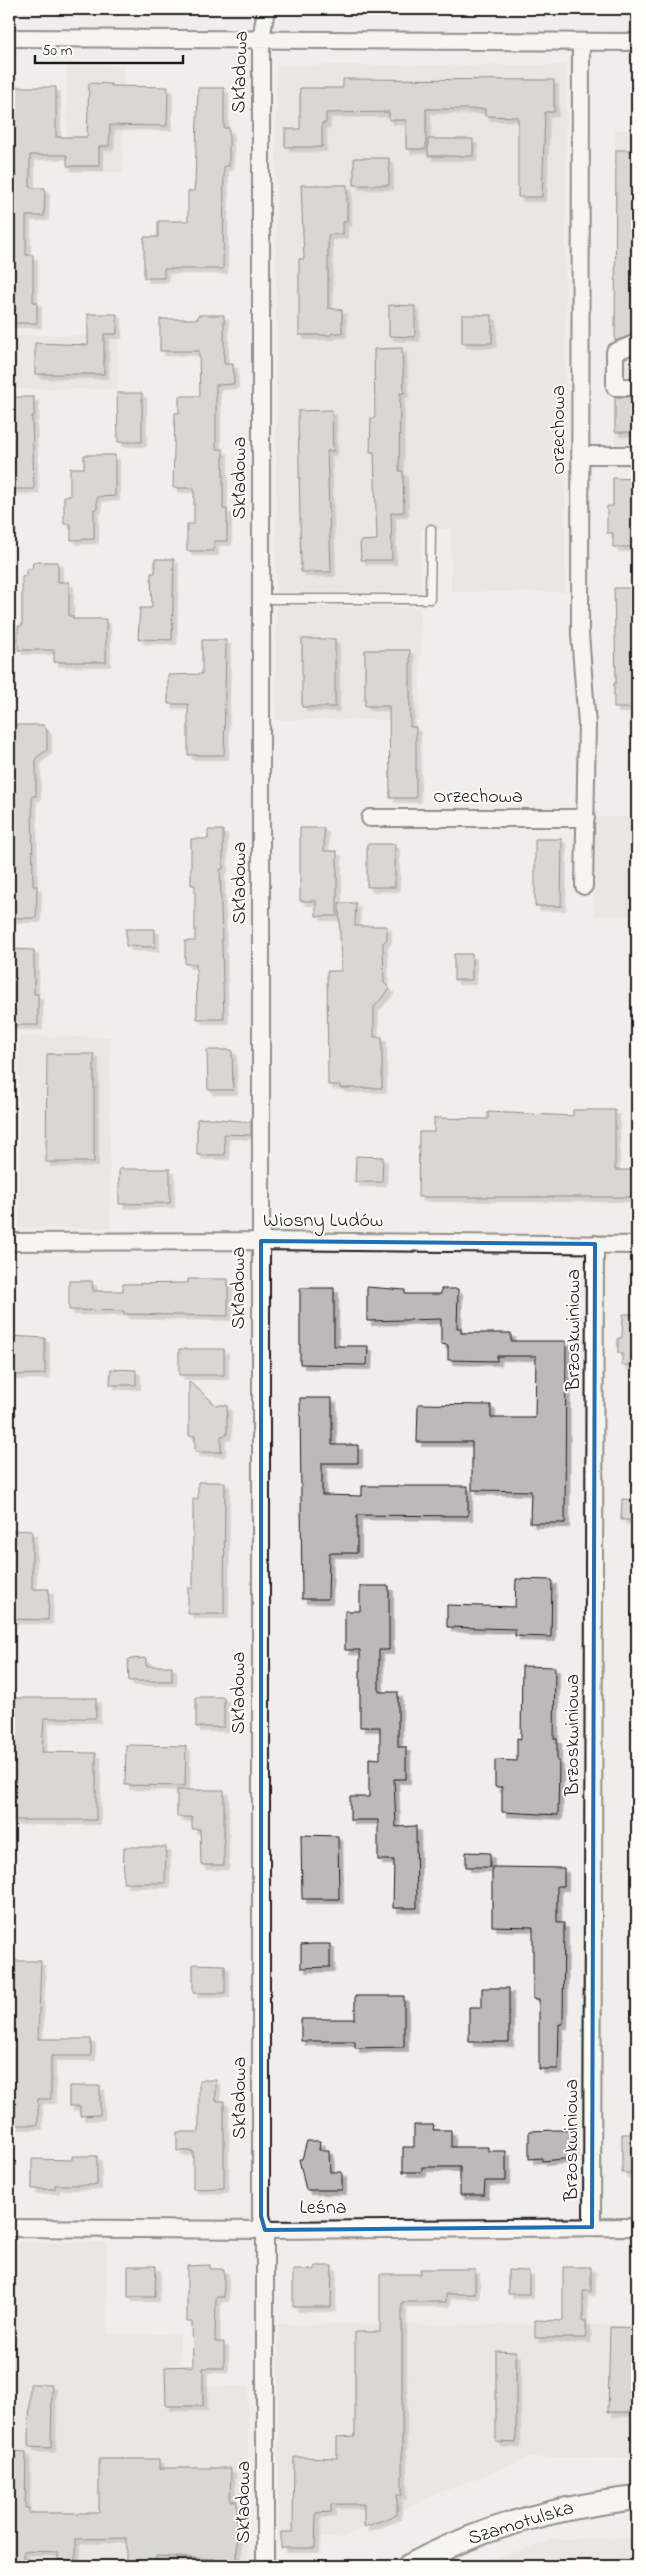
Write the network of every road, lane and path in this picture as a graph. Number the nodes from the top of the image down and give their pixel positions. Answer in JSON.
{"nodes":[{"id":1,"x":266,"y":9,"type":"edge"},
{"id":2,"x":9,"y":38,"type":"edge"},
{"id":3,"x":261,"y":40,"type":"junction"},
{"id":4,"x":581,"y":42,"type":"junction"},
{"id":5,"x":637,"y":42,"type":"edge"},
{"id":6,"x":637,"y":343,"type":"edge"},
{"id":7,"x":637,"y":387,"type":"edge"},
{"id":8,"x":580,"y":455,"type":"junction"},
{"id":9,"x":637,"y":455,"type":"edge"},
{"id":10,"x":431,"y":529,"type":"dead end"},
{"id":11,"x":261,"y":599,"type":"junction"},
{"id":12,"x":370,"y":818,"type":"dead end"},
{"id":13,"x":586,"y":818,"type":"junction"},
{"id":14,"x":584,"y":886,"type":"dead end"},
{"id":15,"x":261,"y":1241,"type":"junction"},
{"id":16,"x":9,"y":1242,"type":"edge"},
{"id":17,"x":595,"y":1244,"type":"junction"},
{"id":18,"x":637,"y":1245,"type":"edge"},
{"id":19,"x":592,"y":2227,"type":"junction"},
{"id":20,"x":637,"y":2227,"type":"edge"},
{"id":21,"x":9,"y":2228,"type":"edge"},
{"id":22,"x":266,"y":2230,"type":"junction"},
{"id":23,"x":637,"y":2498,"type":"edge"},
{"id":24,"x":265,"y":2566,"type":"edge"},
{"id":25,"x":409,"y":2566,"type":"edge"}],
"edges":[{"from":1,"to":3,"type":"street","name":"Składowa"},
{"from":2,"to":3,"type":"street"},
{"from":3,"to":4,"type":"street"},
{"from":3,"to":11,"type":"street","name":"Składowa"},
{"from":4,"to":5,"type":"street"},
{"from":4,"to":8,"type":"street","name":"Orzechowa"},
{"from":6,"to":7,"type":"street"},
{"from":8,"to":9,"type":"street"},
{"from":8,"to":13,"type":"street","name":"Orzechowa"},
{"from":10,"to":11,"type":"lane"},
{"from":11,"to":15,"type":"street","name":"Składowa"},
{"from":12,"to":13,"type":"street","name":"Orzechowa"},
{"from":13,"to":14,"type":"street","name":"Orzechowa"},
{"from":15,"to":16,"type":"street","name":"Wiosny Ludów"},
{"from":15,"to":17,"type":"street","name":"Wiosny Ludów"},
{"from":15,"to":22,"type":"street","name":"Składowa"},
{"from":17,"to":18,"type":"street","name":"Wiosny Ludów"},
{"from":17,"to":19,"type":"street","name":"Brzoskwiniowa"},
{"from":19,"to":20,"type":"street","name":"Leśna"},
{"from":19,"to":22,"type":"street","name":"Leśna"},
{"from":21,"to":22,"type":"street","name":"Leśna"},
{"from":22,"to":24,"type":"street","name":"Składowa"},
{"from":23,"to":25,"type":"street","name":"Szamotulska"}]}
